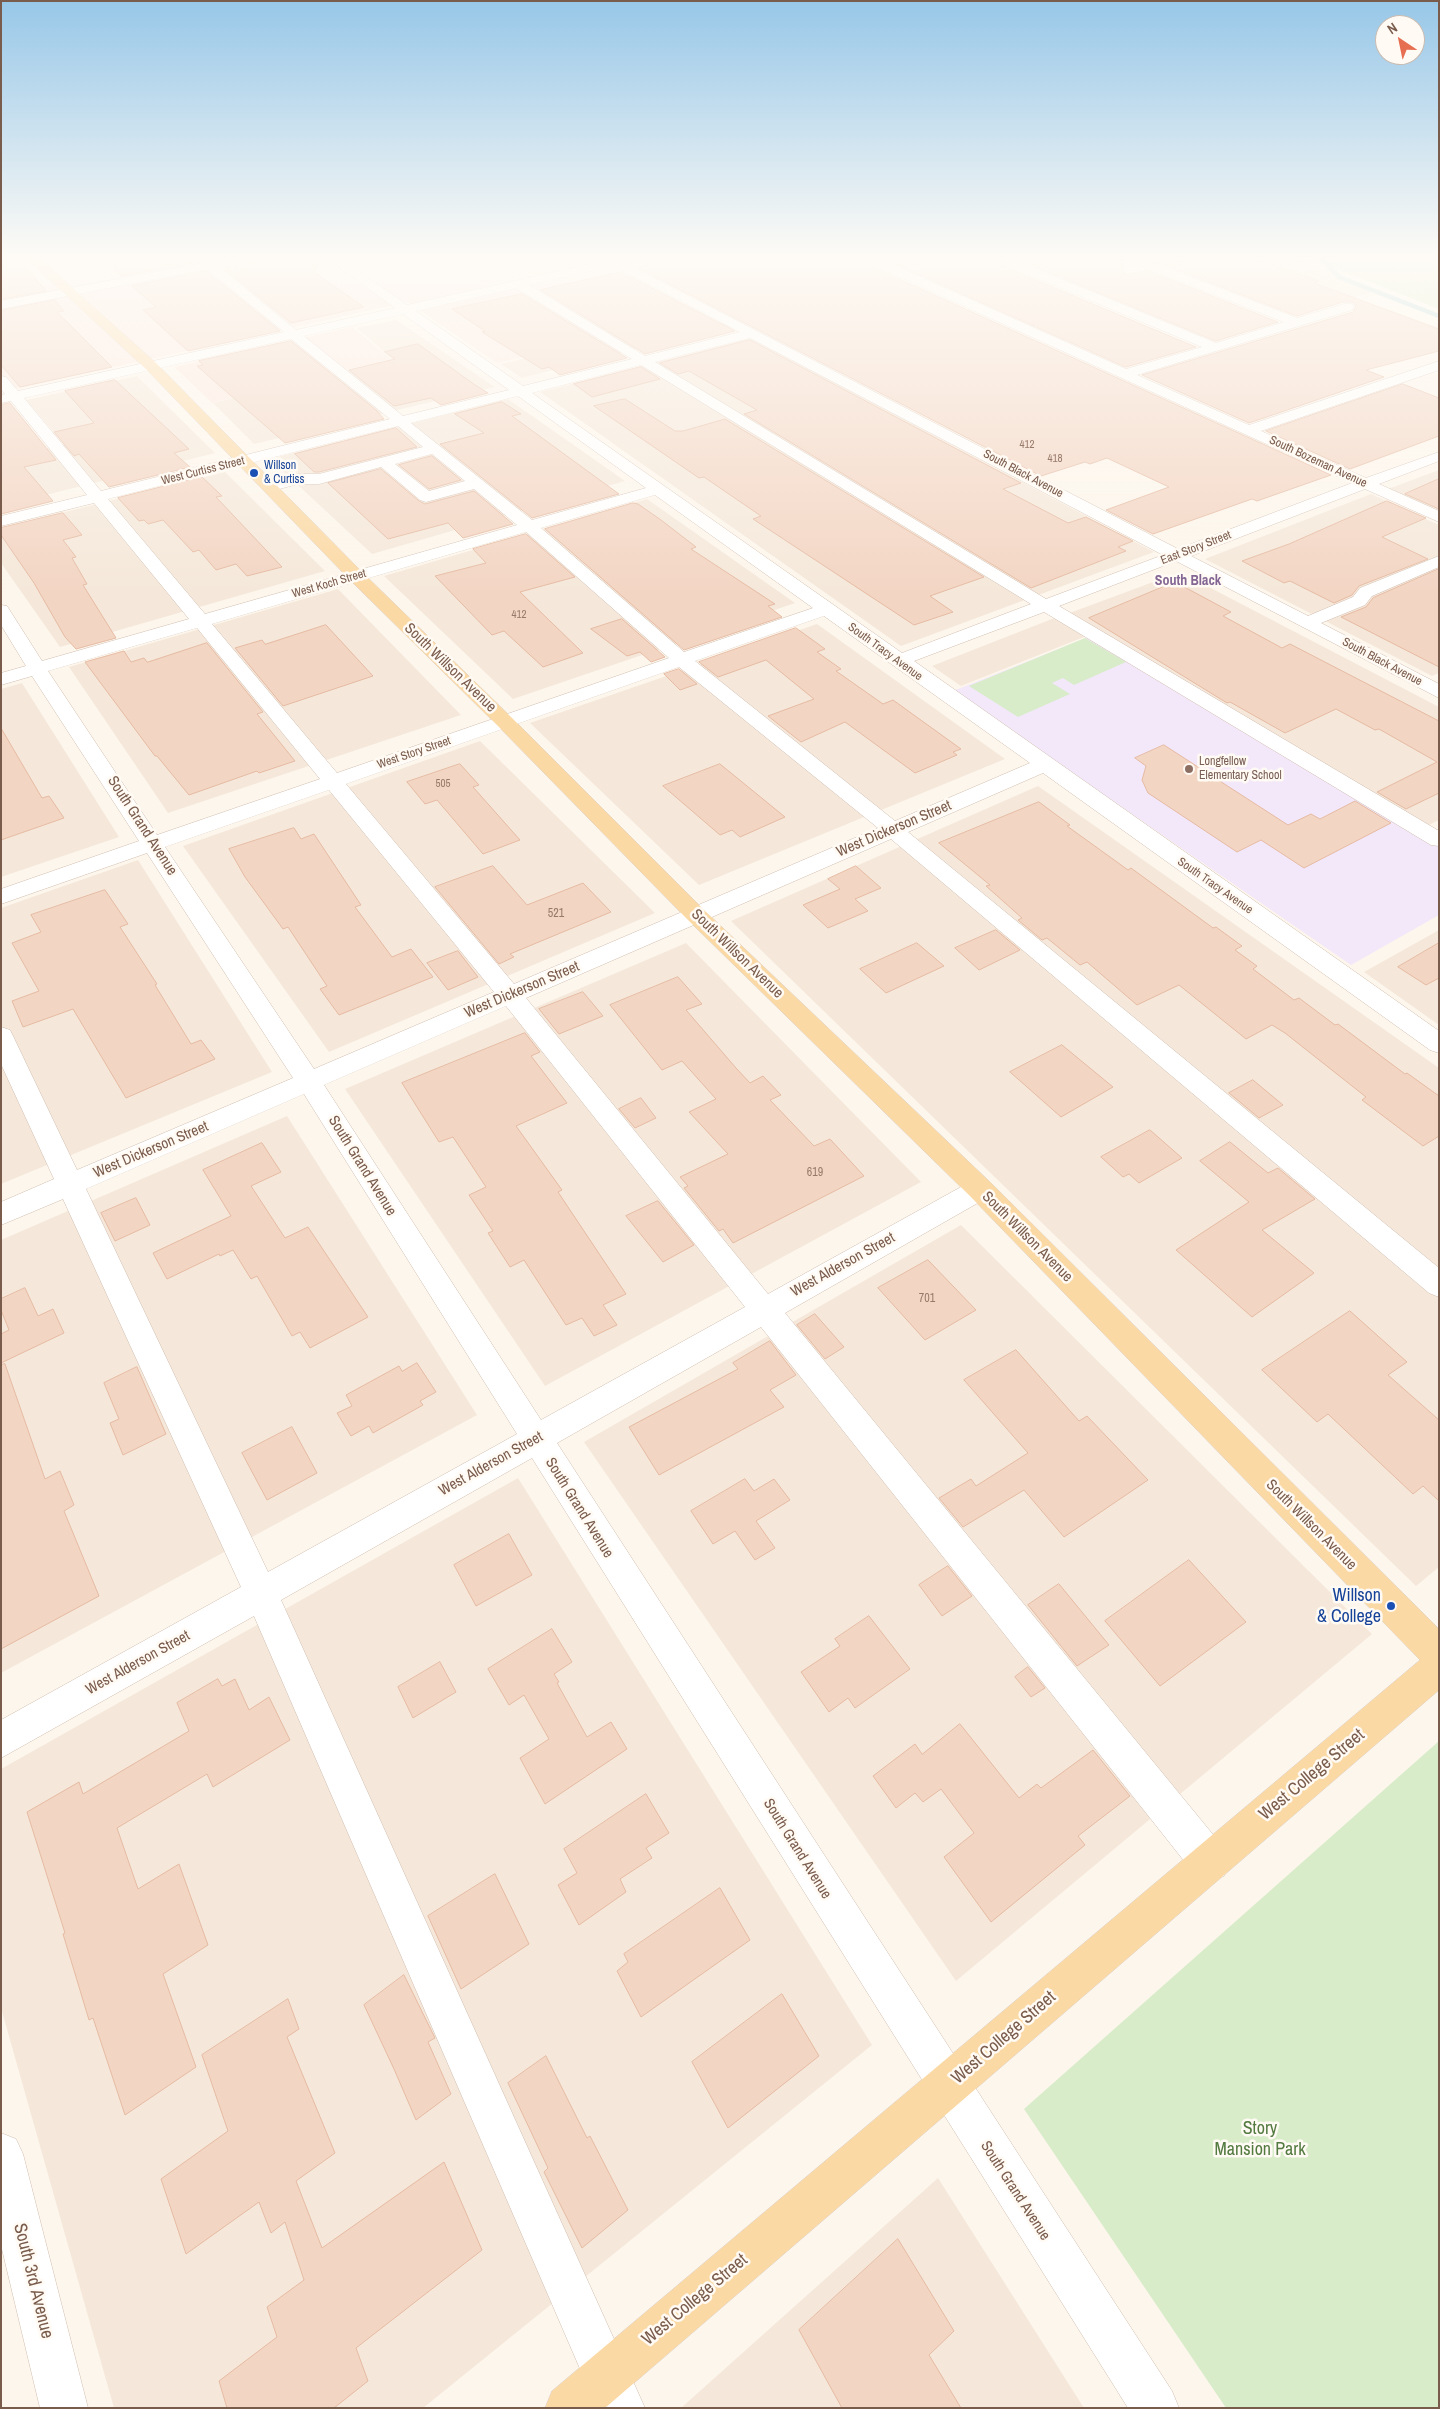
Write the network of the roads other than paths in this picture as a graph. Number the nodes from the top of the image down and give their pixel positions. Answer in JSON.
{"nodes":[{"id":1,"x":126,"y":370,"type":"edge"},
{"id":2,"x":155,"y":370,"type":"edge"},
{"id":3,"x":340,"y":370,"type":"edge"},
{"id":4,"x":492,"y":370,"type":"edge"},
{"id":5,"x":603,"y":370,"type":"edge"},
{"id":6,"x":661,"y":370,"type":"edge"},
{"id":7,"x":825,"y":370,"type":"edge"},
{"id":8,"x":1117,"y":370,"type":"edge"},
{"id":9,"x":1137,"y":370,"type":"edge"},
{"id":10,"x":1423,"y":370,"type":"edge"},
{"id":11,"x":1125,"y":374,"type":"junction"},
{"id":12,"x":521,"y":391,"type":"junction"},
{"id":13,"x":6,"y":392,"type":"edge"},
{"id":14,"x":401,"y":421,"type":"junction"},
{"id":15,"x":1249,"y":430,"type":"junction"},
{"id":16,"x":434,"y":449,"type":"junction"},
{"id":17,"x":1439,"y":456,"type":"edge"},
{"id":18,"x":242,"y":461,"type":"junction"},
{"id":19,"x":384,"y":462,"type":"junction"},
{"id":20,"x":477,"y":484,"type":"junction"},
{"id":21,"x":1366,"y":484,"type":"junction"},
{"id":22,"x":658,"y":488,"type":"junction"},
{"id":23,"x":272,"y":491,"type":"junction"},
{"id":24,"x":100,"y":496,"type":"junction"},
{"id":25,"x":1439,"y":517,"type":"edge"},
{"id":26,"x":1,"y":521,"type":"edge"},
{"id":27,"x":529,"y":526,"type":"junction"},
{"id":28,"x":1178,"y":555,"type":"junction"},
{"id":29,"x":1439,"y":561,"type":"edge"},
{"id":30,"x":356,"y":576,"type":"junction"},
{"id":31,"x":1046,"y":606,"type":"junction"},
{"id":32,"x":1,"y":610,"type":"edge"},
{"id":33,"x":827,"y":610,"type":"junction"},
{"id":34,"x":201,"y":621,"type":"junction"},
{"id":35,"x":1306,"y":623,"type":"junction"},
{"id":36,"x":682,"y":660,"type":"junction"},
{"id":37,"x":898,"y":661,"type":"junction"},
{"id":38,"x":37,"y":669,"type":"junction"},
{"id":39,"x":1,"y":679,"type":"edge"},
{"id":40,"x":1439,"y":692,"type":"edge"},
{"id":41,"x":505,"y":722,"type":"junction"},
{"id":42,"x":1044,"y":765,"type":"junction"},
{"id":43,"x":334,"y":781,"type":"junction"},
{"id":44,"x":893,"y":830,"type":"junction"},
{"id":45,"x":1438,"y":839,"type":"edge"},
{"id":46,"x":154,"y":844,"type":"junction"},
{"id":47,"x":1,"y":897,"type":"edge"},
{"id":48,"x":696,"y":915,"type":"junction"},
{"id":49,"x":510,"y":995,"type":"junction"},
{"id":50,"x":1,"y":1036,"type":"edge"},
{"id":51,"x":1439,"y":1044,"type":"edge"},
{"id":52,"x":309,"y":1082,"type":"junction"},
{"id":53,"x":69,"y":1185,"type":"junction"},
{"id":54,"x":980,"y":1189,"type":"junction"},
{"id":55,"x":1,"y":1214,"type":"edge"},
{"id":56,"x":1439,"y":1285,"type":"edge"},
{"id":57,"x":763,"y":1310,"type":"junction"},
{"id":58,"x":536,"y":1439,"type":"junction"},
{"id":59,"x":261,"y":1594,"type":"junction"},
{"id":60,"x":1439,"y":1654,"type":"edge"},
{"id":61,"x":1439,"y":1667,"type":"edge"},
{"id":62,"x":1,"y":1740,"type":"edge"},
{"id":63,"x":1210,"y":1862,"type":"junction"},
{"id":64,"x":948,"y":2086,"type":"junction"},
{"id":65,"x":1,"y":2154,"type":"edge"},
{"id":66,"x":614,"y":2391,"type":"edge"},
{"id":67,"x":64,"y":2408,"type":"edge"},
{"id":68,"x":569,"y":2408,"type":"edge"},
{"id":69,"x":1154,"y":2408,"type":"edge"}],
"edges":[{"from":1,"to":13,"type":"street"},
{"from":2,"to":18,"type":"main road","name":"South Willson Avenue"},
{"from":3,"to":14,"type":"street"},
{"from":4,"to":12,"type":"street","name":"South Tracy Avenue"},
{"from":5,"to":12,"type":"street","name":"West Curtiss Street"},
{"from":6,"to":31,"type":"street"},
{"from":7,"to":28,"type":"street","name":"South Black Avenue"},
{"from":8,"to":11,"type":"street","name":"South Bozeman Avenue"},
{"from":9,"to":11,"type":"street"},
{"from":10,"to":15,"type":"street"},
{"from":11,"to":15,"type":"street","name":"South Bozeman Avenue"},
{"from":12,"to":14,"type":"street","name":"West Curtiss Street"},
{"from":12,"to":22,"type":"street","name":"South Tracy Avenue"},
{"from":13,"to":24,"type":"street"},
{"from":14,"to":16,"type":"street"},
{"from":14,"to":18,"type":"street","name":"West Curtiss Street"},
{"from":15,"to":21,"type":"street","name":"South Bozeman Avenue"},
{"from":16,"to":19,"type":"street"},
{"from":16,"to":20,"type":"street"},
{"from":17,"to":21,"type":"street","name":"East Story Street"},
{"from":18,"to":23,"type":"main road","name":"South Willson Avenue"},
{"from":18,"to":24,"type":"street","name":"West Curtiss Street"},
{"from":19,"to":20,"type":"street"},
{"from":19,"to":23,"type":"street"},
{"from":20,"to":27,"type":"street"},
{"from":21,"to":25,"type":"street","name":"South Bozeman Avenue"},
{"from":21,"to":28,"type":"street","name":"East Story Street"},
{"from":22,"to":27,"type":"street","name":"West Koch Street"},
{"from":22,"to":33,"type":"street","name":"South Tracy Avenue"},
{"from":23,"to":30,"type":"main road","name":"South Willson Avenue"},
{"from":24,"to":26,"type":"street","name":"West Curtiss Street"},
{"from":24,"to":34,"type":"street"},
{"from":27,"to":30,"type":"street","name":"West Koch Street"},
{"from":27,"to":36,"type":"street"},
{"from":28,"to":31,"type":"street","name":"East Story Street"},
{"from":28,"to":35,"type":"street","name":"South Black Avenue"},
{"from":29,"to":35,"type":"street"},
{"from":30,"to":34,"type":"street","name":"West Koch Street"},
{"from":30,"to":41,"type":"main road","name":"South Willson Avenue"},
{"from":31,"to":37,"type":"street","name":"East Story Street"},
{"from":31,"to":45,"type":"street"},
{"from":32,"to":38,"type":"street","name":"South Grand Avenue"},
{"from":33,"to":36,"type":"street","name":"West Story Street"},
{"from":33,"to":37,"type":"street","name":"South Tracy Avenue"},
{"from":34,"to":38,"type":"street","name":"West Koch Street"},
{"from":34,"to":43,"type":"street"},
{"from":35,"to":40,"type":"street","name":"South Black Avenue"},
{"from":36,"to":41,"type":"street","name":"West Story Street"},
{"from":36,"to":44,"type":"street"},
{"from":37,"to":42,"type":"street","name":"South Tracy Avenue"},
{"from":38,"to":39,"type":"street","name":"West Koch Street"},
{"from":38,"to":46,"type":"street","name":"South Grand Avenue"},
{"from":41,"to":43,"type":"street","name":"West Story Street"},
{"from":41,"to":48,"type":"main road","name":"South Willson Avenue"},
{"from":42,"to":44,"type":"street","name":"West Dickerson Street"},
{"from":42,"to":51,"type":"street","name":"South Tracy Avenue"},
{"from":43,"to":46,"type":"street","name":"West Story Street"},
{"from":43,"to":49,"type":"street"},
{"from":44,"to":48,"type":"street","name":"West Dickerson Street"},
{"from":44,"to":56,"type":"street"},
{"from":46,"to":47,"type":"street","name":"West Story Street"},
{"from":46,"to":52,"type":"street","name":"South Grand Avenue"},
{"from":48,"to":49,"type":"street","name":"West Dickerson Street"},
{"from":48,"to":54,"type":"main road","name":"South Willson Avenue"},
{"from":49,"to":52,"type":"street","name":"West Dickerson Street"},
{"from":49,"to":57,"type":"street"},
{"from":50,"to":53,"type":"street"},
{"from":52,"to":53,"type":"street","name":"West Dickerson Street"},
{"from":52,"to":58,"type":"street","name":"South Grand Avenue"},
{"from":53,"to":55,"type":"street","name":"West Dickerson Street"},
{"from":53,"to":59,"type":"street"},
{"from":54,"to":57,"type":"street","name":"West Alderson Street"},
{"from":54,"to":60,"type":"main road","name":"South Willson Avenue"},
{"from":57,"to":58,"type":"street","name":"West Alderson Street"},
{"from":57,"to":63,"type":"street"},
{"from":58,"to":59,"type":"street","name":"West Alderson Street"},
{"from":58,"to":64,"type":"street","name":"South Grand Avenue"},
{"from":59,"to":62,"type":"street","name":"West Alderson Street"},
{"from":59,"to":66,"type":"street"},
{"from":61,"to":63,"type":"main road","name":"West College Street"},
{"from":63,"to":64,"type":"main road","name":"West College Street"},
{"from":64,"to":66,"type":"main road","name":"West College Street"},
{"from":64,"to":69,"type":"street","name":"South Grand Avenue"},
{"from":65,"to":67,"type":"street","name":"South 3rd Avenue"},
{"from":66,"to":68,"type":"main road","name":"West College Street"}]}
